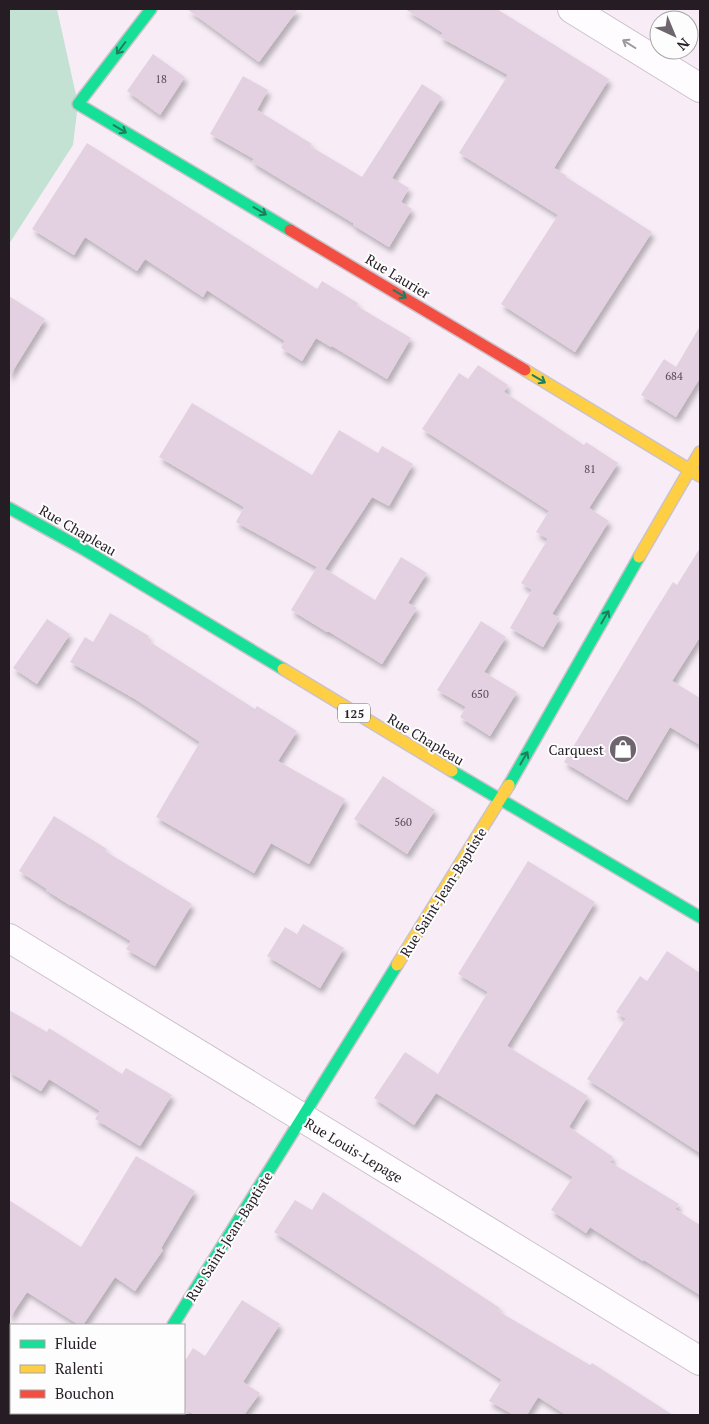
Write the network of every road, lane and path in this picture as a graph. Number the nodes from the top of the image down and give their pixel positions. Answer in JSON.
{"nodes":[{"id":1,"x":151,"y":9,"type":"edge"},
{"id":2,"x":572,"y":9,"type":"edge"},
{"id":3,"x":700,"y":88,"type":"edge"},
{"id":4,"x":700,"y":452,"type":"edge"},
{"id":5,"x":695,"y":473,"type":"edge"},
{"id":6,"x":9,"y":508,"type":"edge"},
{"id":7,"x":500,"y":800,"type":"junction"},
{"id":8,"x":700,"y":916,"type":"edge"},
{"id":9,"x":9,"y":938,"type":"edge"},
{"id":10,"x":302,"y":1118,"type":"junction"},
{"id":11,"x":174,"y":1324,"type":"edge"},
{"id":12,"x":700,"y":1361,"type":"edge"}],
"edges":[{"from":1,"to":5,"type":"street","name":"Rue Laurier","one_way":true},
{"from":3,"to":2,"type":"street","one_way":true},
{"from":4,"to":5,"type":"street","name":"Rue Saint-Jean-Baptiste"},
{"from":7,"to":5,"type":"street","name":"Rue Saint-Jean-Baptiste","one_way":true},
{"from":6,"to":7,"type":"street","name":"Rue Chapleau","number":"125"},
{"from":7,"to":8,"type":"street","name":"Rue Chapleau","number":"125"},
{"from":7,"to":10,"type":"street","name":"Rue Saint-Jean-Baptiste"},
{"from":9,"to":10,"type":"street","name":"Rue Louis-Lepage"},
{"from":10,"to":11,"type":"street","name":"Rue Saint-Jean-Baptiste"},
{"from":10,"to":12,"type":"street","name":"Rue Louis-Lepage"}]}
